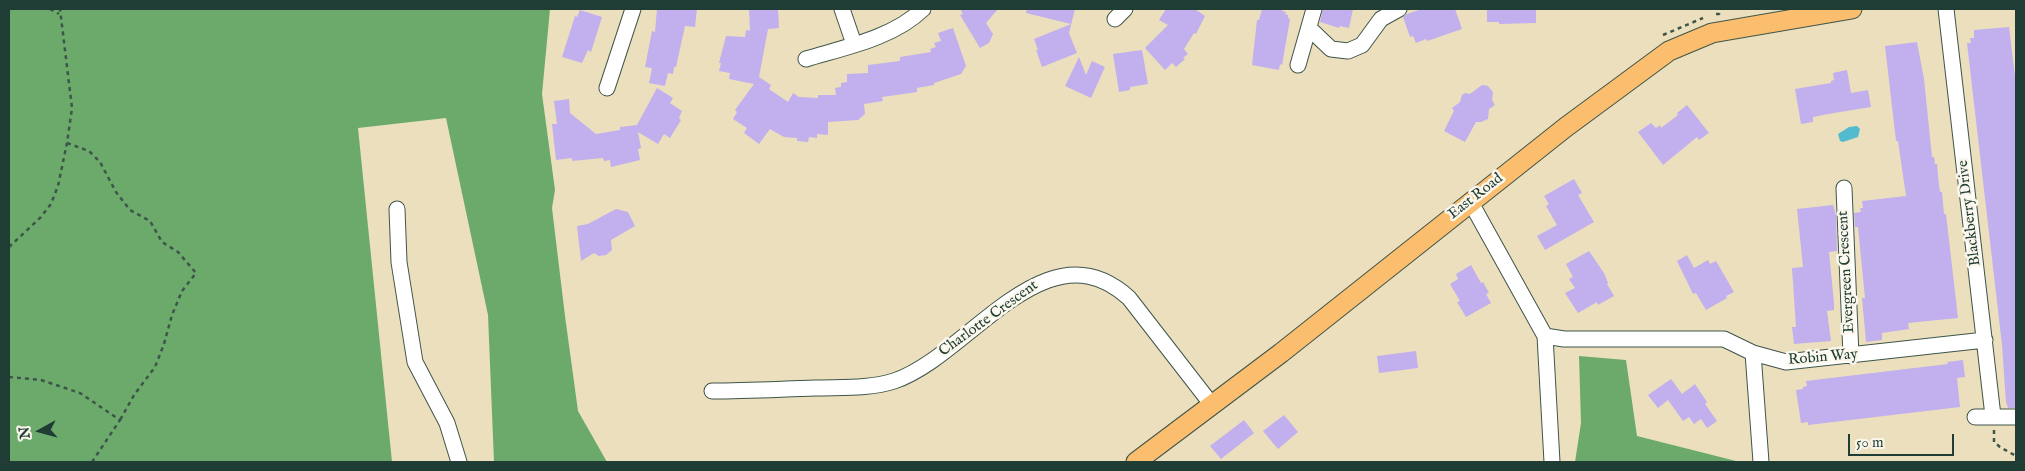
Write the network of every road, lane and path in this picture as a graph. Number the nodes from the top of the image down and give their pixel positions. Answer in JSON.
{"nodes":[{"id":1,"x":50,"y":9,"type":"edge"},
{"id":2,"x":60,"y":9,"type":"edge"},
{"id":3,"x":633,"y":9,"type":"edge"},
{"id":4,"x":842,"y":9,"type":"edge"},
{"id":5,"x":923,"y":9,"type":"edge"},
{"id":6,"x":1314,"y":9,"type":"edge"},
{"id":7,"x":1399,"y":9,"type":"edge"},
{"id":8,"x":1852,"y":9,"type":"edge"},
{"id":9,"x":1946,"y":9,"type":"edge"},
{"id":10,"x":59,"y":14,"type":"junction"},
{"id":11,"x":1309,"y":28,"type":"junction"},
{"id":12,"x":854,"y":44,"type":"junction"},
{"id":13,"x":806,"y":60,"type":"dead end"},
{"id":14,"x":1298,"y":65,"type":"dead end"},
{"id":15,"x":607,"y":88,"type":"dead end"},
{"id":16,"x":67,"y":143,"type":"junction"},
{"id":17,"x":1844,"y":188,"type":"dead end"},
{"id":18,"x":1470,"y":202,"type":"junction"},
{"id":19,"x":397,"y":209,"type":"dead end"},
{"id":20,"x":9,"y":247,"type":"edge"},
{"id":21,"x":1545,"y":336,"type":"junction"},
{"id":22,"x":1985,"y":340,"type":"junction"},
{"id":23,"x":1753,"y":353,"type":"junction"},
{"id":24,"x":1851,"y":356,"type":"junction"},
{"id":25,"x":9,"y":377,"type":"edge"},
{"id":26,"x":712,"y":391,"type":"dead end"},
{"id":27,"x":1212,"y":405,"type":"junction"},
{"id":28,"x":1993,"y":416,"type":"junction"},
{"id":29,"x":1975,"y":417,"type":"dead end"},
{"id":30,"x":2016,"y":417,"type":"edge"},
{"id":31,"x":120,"y":420,"type":"junction"},
{"id":32,"x":2016,"y":456,"type":"edge"},
{"id":33,"x":92,"y":462,"type":"edge"},
{"id":34,"x":459,"y":462,"type":"edge"},
{"id":35,"x":1136,"y":462,"type":"edge"},
{"id":36,"x":1552,"y":462,"type":"edge"},
{"id":37,"x":1761,"y":462,"type":"edge"}],
"edges":[{"from":1,"to":10,"type":"path"},
{"from":2,"to":10,"type":"path"},
{"from":3,"to":15,"type":"street"},
{"from":4,"to":12,"type":"street"},
{"from":5,"to":12,"type":"street"},
{"from":6,"to":11,"type":"street"},
{"from":7,"to":11,"type":"street"},
{"from":8,"to":18,"type":"main road","name":"East Road"},
{"from":9,"to":22,"type":"street","name":"Blackberry Drive"},
{"from":10,"to":16,"type":"path"},
{"from":11,"to":14,"type":"street"},
{"from":12,"to":13,"type":"street"},
{"from":16,"to":20,"type":"path"},
{"from":16,"to":31,"type":"path"},
{"from":17,"to":24,"type":"street","name":"Evergreen Crescent"},
{"from":18,"to":21,"type":"street"},
{"from":18,"to":27,"type":"main road","name":"East Road"},
{"from":19,"to":34,"type":"street"},
{"from":21,"to":23,"type":"street","name":"Robin Way"},
{"from":21,"to":36,"type":"street"},
{"from":22,"to":24,"type":"street","name":"Robin Way"},
{"from":22,"to":28,"type":"street","name":"Blackberry Drive"},
{"from":23,"to":24,"type":"street","name":"Robin Way"},
{"from":23,"to":37,"type":"street"},
{"from":25,"to":31,"type":"path"},
{"from":26,"to":27,"type":"street","name":"Charlotte Crescent"},
{"from":27,"to":35,"type":"main road","name":"East Road"},
{"from":28,"to":29,"type":"street"},
{"from":28,"to":30,"type":"street"},
{"from":28,"to":32,"type":"path"},
{"from":31,"to":33,"type":"path"}]}
